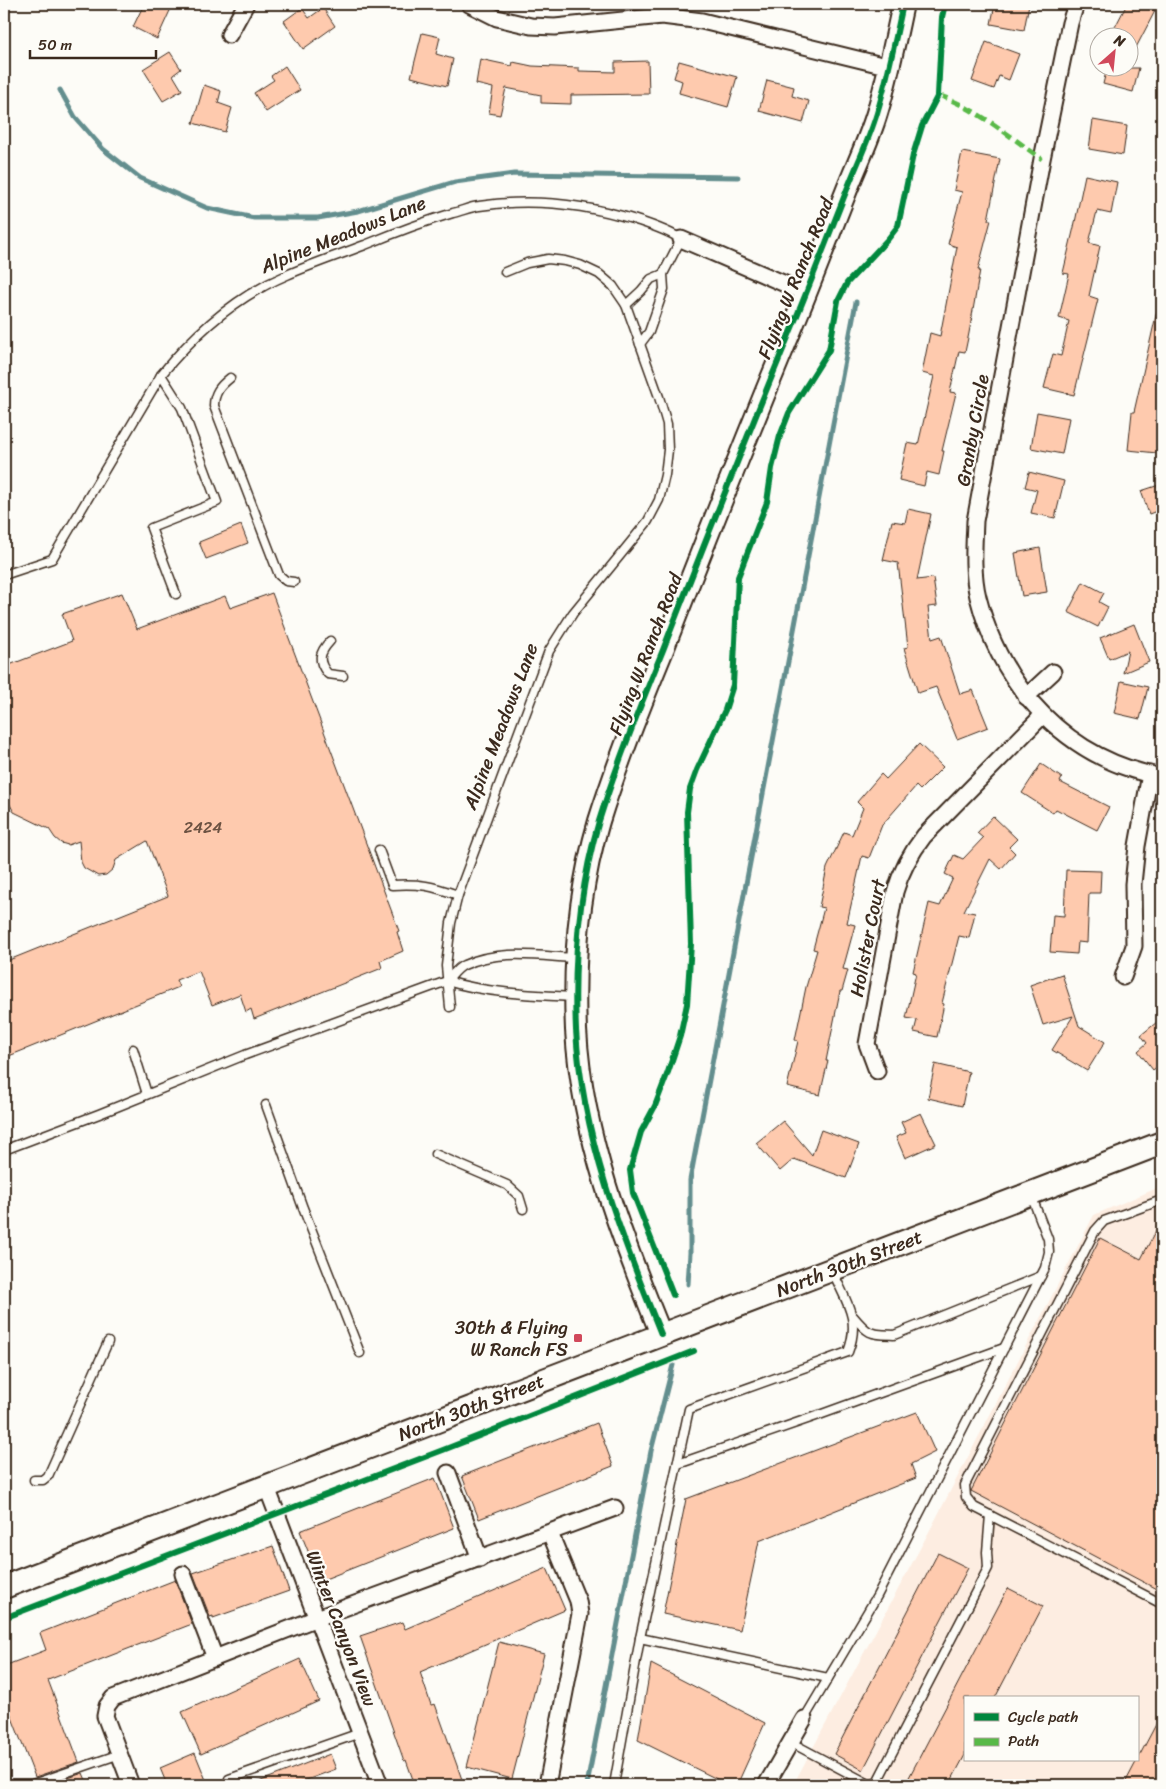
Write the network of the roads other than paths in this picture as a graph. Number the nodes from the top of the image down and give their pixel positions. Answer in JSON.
{"nodes":[{"id":1,"x":246,"y":4,"type":"edge"},
{"id":2,"x":469,"y":4,"type":"edge"},
{"id":3,"x":902,"y":4,"type":"edge"},
{"id":4,"x":1076,"y":4,"type":"edge"},
{"id":5,"x":662,"y":10,"type":"edge"},
{"id":6,"x":230,"y":35,"type":"dead end"},
{"id":7,"x":890,"y":67,"type":"junction"},
{"id":8,"x":681,"y":239,"type":"junction"},
{"id":9,"x":504,"y":272,"type":"dead end"},
{"id":10,"x":662,"y":274,"type":"junction"},
{"id":11,"x":806,"y":293,"type":"junction"},
{"id":12,"x":626,"y":305,"type":"junction"},
{"id":13,"x":640,"y":344,"type":"junction"},
{"id":14,"x":162,"y":376,"type":"junction"},
{"id":15,"x":230,"y":378,"type":"dead end"},
{"id":16,"x":4,"y":575,"type":"edge"},
{"id":17,"x":294,"y":582,"type":"dead end"},
{"id":18,"x":176,"y":594,"type":"dead end"},
{"id":19,"x":330,"y":641,"type":"dead end"},
{"id":20,"x":1052,"y":672,"type":"dead end"},
{"id":21,"x":343,"y":676,"type":"dead end"},
{"id":22,"x":1026,"y":696,"type":"junction"},
{"id":23,"x":1043,"y":715,"type":"junction"},
{"id":24,"x":1156,"y":775,"type":"edge"},
{"id":25,"x":379,"y":850,"type":"dead end"},
{"id":26,"x":458,"y":895,"type":"junction"},
{"id":27,"x":577,"y":958,"type":"junction"},
{"id":28,"x":1123,"y":977,"type":"dead end"},
{"id":29,"x":447,"y":981,"type":"junction"},
{"id":30,"x":576,"y":997,"type":"junction"},
{"id":31,"x":450,"y":1006,"type":"dead end"},
{"id":32,"x":133,"y":1049,"type":"dead end"},
{"id":33,"x":877,"y":1071,"type":"dead end"},
{"id":34,"x":147,"y":1094,"type":"junction"},
{"id":35,"x":266,"y":1105,"type":"dead end"},
{"id":36,"x":1162,"y":1143,"type":"edge"},
{"id":37,"x":4,"y":1150,"type":"edge"},
{"id":38,"x":435,"y":1154,"type":"dead end"},
{"id":39,"x":1031,"y":1194,"type":"junction"},
{"id":40,"x":1162,"y":1200,"type":"edge"},
{"id":41,"x":523,"y":1209,"type":"dead end"},
{"id":42,"x":831,"y":1269,"type":"junction"},
{"id":43,"x":1041,"y":1276,"type":"junction"},
{"id":44,"x":853,"y":1316,"type":"junction"},
{"id":45,"x":661,"y":1334,"type":"junction"},
{"id":46,"x":108,"y":1342,"type":"dead end"},
{"id":47,"x":1004,"y":1348,"type":"junction"},
{"id":48,"x":360,"y":1353,"type":"dead end"},
{"id":49,"x":678,"y":1464,"type":"junction"},
{"id":50,"x":448,"y":1473,"type":"dead end"},
{"id":51,"x":34,"y":1480,"type":"dead end"},
{"id":52,"x":266,"y":1485,"type":"junction"},
{"id":53,"x":615,"y":1508,"type":"dead end"},
{"id":54,"x":990,"y":1515,"type":"junction"},
{"id":55,"x":550,"y":1533,"type":"junction"},
{"id":56,"x":480,"y":1559,"type":"junction"},
{"id":57,"x":182,"y":1574,"type":"dead end"},
{"id":58,"x":4,"y":1587,"type":"edge"},
{"id":59,"x":1162,"y":1604,"type":"edge"},
{"id":60,"x":317,"y":1618,"type":"junction"},
{"id":61,"x":640,"y":1638,"type":"junction"},
{"id":62,"x":215,"y":1658,"type":"junction"},
{"id":63,"x":828,"y":1678,"type":"junction"},
{"id":64,"x":804,"y":1719,"type":"joint"},
{"id":65,"x":360,"y":1733,"type":"junction"},
{"id":66,"x":790,"y":1742,"type":"junction"},
{"id":67,"x":120,"y":1754,"type":"junction"},
{"id":68,"x":229,"y":1779,"type":"dead end"},
{"id":69,"x":33,"y":1784,"type":"edge"},
{"id":70,"x":131,"y":1785,"type":"edge"},
{"id":71,"x":380,"y":1785,"type":"edge"},
{"id":72,"x":547,"y":1785,"type":"edge"},
{"id":73,"x":614,"y":1785,"type":"edge"},
{"id":74,"x":766,"y":1785,"type":"edge"}],
"edges":[{"from":1,"to":6,"type":"street"},
{"from":2,"to":5,"type":"street"},
{"from":3,"to":7,"type":"street","name":"Flying W Ranch Road"},
{"from":4,"to":22,"type":"street","name":"Granby Circle"},
{"from":5,"to":7,"type":"street"},
{"from":7,"to":11,"type":"street","name":"Flying W Ranch Road"},
{"from":8,"to":10,"type":"lane"},
{"from":8,"to":11,"type":"street","name":"Alpine Meadows Lane"},
{"from":8,"to":14,"type":"lane","name":"Alpine Meadows Lane"},
{"from":9,"to":12,"type":"lane","name":"Alpine Meadows Lane"},
{"from":10,"to":12,"type":"lane"},
{"from":10,"to":13,"type":"lane"},
{"from":11,"to":27,"type":"street","name":"Flying W Ranch Road"},
{"from":12,"to":13,"type":"lane","name":"Alpine Meadows Lane"},
{"from":13,"to":26,"type":"lane","name":"Alpine Meadows Lane"},
{"from":14,"to":16,"type":"lane","name":"Alpine Meadows Lane"},
{"from":14,"to":18,"type":"lane"},
{"from":15,"to":17,"type":"lane"},
{"from":19,"to":21,"type":"lane"},
{"from":20,"to":22,"type":"street"},
{"from":22,"to":23,"type":"street","name":"Granby Circle"},
{"from":23,"to":24,"type":"street","name":"Granby Circle"},
{"from":23,"to":33,"type":"street","name":"Holister Court"},
{"from":24,"to":28,"type":"street"},
{"from":25,"to":26,"type":"lane"},
{"from":26,"to":29,"type":"lane","name":"Alpine Meadows Lane"},
{"from":27,"to":29,"type":"lane"},
{"from":27,"to":30,"type":"street","name":"Flying W Ranch Road"},
{"from":29,"to":30,"type":"lane"},
{"from":29,"to":31,"type":"lane","name":"Alpine Meadows Lane"},
{"from":29,"to":34,"type":"lane"},
{"from":30,"to":45,"type":"street","name":"Flying W Ranch Road"},
{"from":32,"to":34,"type":"lane"},
{"from":34,"to":37,"type":"lane"},
{"from":35,"to":48,"type":"lane"},
{"from":36,"to":39,"type":"main road","name":"North 30th Street"},
{"from":38,"to":41,"type":"lane"},
{"from":39,"to":42,"type":"main road","name":"North 30th Street"},
{"from":39,"to":43,"type":"lane"},
{"from":40,"to":54,"type":"lane"},
{"from":42,"to":44,"type":"lane"},
{"from":42,"to":45,"type":"main road","name":"North 30th Street"},
{"from":43,"to":44,"type":"lane"},
{"from":43,"to":47,"type":"lane"},
{"from":44,"to":49,"type":"lane"},
{"from":45,"to":52,"type":"main road","name":"North 30th Street"},
{"from":46,"to":51,"type":"lane"},
{"from":47,"to":49,"type":"lane"},
{"from":47,"to":63,"type":"lane"},
{"from":49,"to":61,"type":"lane"},
{"from":50,"to":56,"type":"street"},
{"from":52,"to":58,"type":"main road","name":"North 30th Street"},
{"from":52,"to":60,"type":"street","name":"Winter Canyon View"},
{"from":53,"to":55,"type":"street"},
{"from":54,"to":59,"type":"lane"},
{"from":54,"to":66,"type":"lane"},
{"from":55,"to":56,"type":"street"},
{"from":55,"to":72,"type":"street"},
{"from":56,"to":60,"type":"street"},
{"from":57,"to":62,"type":"street"},
{"from":60,"to":62,"type":"street"},
{"from":60,"to":65,"type":"street","name":"Winter Canyon View"},
{"from":61,"to":63,"type":"lane"},
{"from":61,"to":73,"type":"lane"},
{"from":62,"to":67,"type":"street"},
{"from":63,"to":64,"type":"lane"},
{"from":64,"to":66,"type":"street"},
{"from":65,"to":68,"type":"lane"},
{"from":65,"to":71,"type":"street","name":"Winter Canyon View"},
{"from":66,"to":74,"type":"street"},
{"from":67,"to":69,"type":"lane"},
{"from":67,"to":70,"type":"street"}]}
